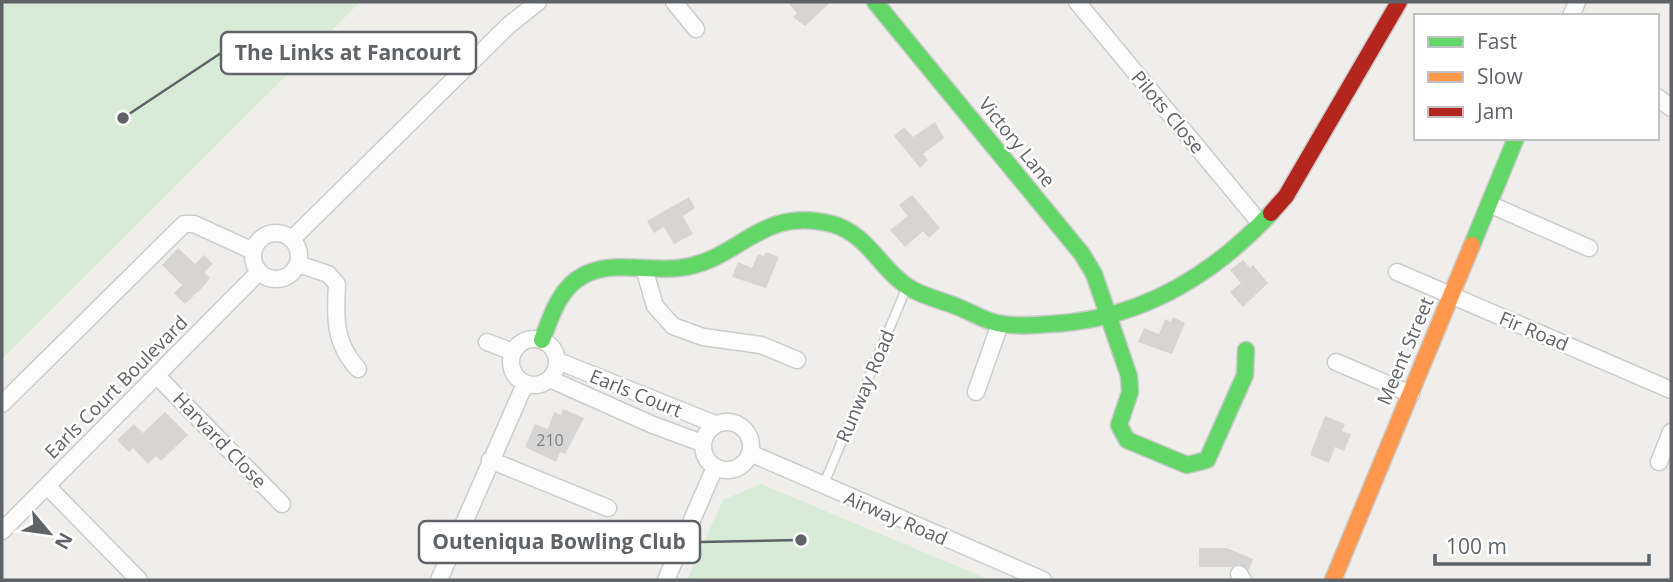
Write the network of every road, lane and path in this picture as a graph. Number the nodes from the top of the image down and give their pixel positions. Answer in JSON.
{"nodes":[{"id":1,"x":538,"y":2,"type":"edge"},
{"id":2,"x":674,"y":2,"type":"edge"},
{"id":3,"x":875,"y":2,"type":"edge"},
{"id":4,"x":1077,"y":2,"type":"edge"},
{"id":5,"x":1399,"y":2,"type":"edge"},
{"id":6,"x":696,"y":29,"type":"dead end"},
{"id":7,"x":1515,"y":140,"type":"edge"},
{"id":8,"x":1489,"y":204,"type":"junction"},
{"id":9,"x":1260,"y":223,"type":"junction"},
{"id":10,"x":292,"y":239,"type":"junction"},
{"id":11,"x":1589,"y":248,"type":"dead end"},
{"id":12,"x":253,"y":251,"type":"junction"},
{"id":13,"x":298,"y":264,"type":"junction"},
{"id":14,"x":644,"y":268,"type":"junction"},
{"id":15,"x":259,"y":272,"type":"junction"},
{"id":16,"x":1397,"y":272,"type":"dead end"},
{"id":17,"x":908,"y":286,"type":"junction"},
{"id":18,"x":1451,"y":296,"type":"junction"},
{"id":19,"x":1110,"y":319,"type":"junction"},
{"id":20,"x":1000,"y":324,"type":"junction"},
{"id":21,"x":542,"y":340,"type":"junction"},
{"id":22,"x":487,"y":342,"type":"dead end"},
{"id":23,"x":1246,"y":350,"type":"dead end"},
{"id":24,"x":513,"y":352,"type":"junction"},
{"id":25,"x":797,"y":360,"type":"dead end"},
{"id":26,"x":558,"y":361,"type":"junction"},
{"id":27,"x":1336,"y":362,"type":"dead end"},
{"id":28,"x":358,"y":369,"type":"dead end"},
{"id":29,"x":157,"y":376,"type":"junction"},
{"id":30,"x":552,"y":380,"type":"junction"},
{"id":31,"x":526,"y":384,"type":"junction"},
{"id":32,"x":1671,"y":390,"type":"edge"},
{"id":33,"x":976,"y":392,"type":"dead end"},
{"id":34,"x":1410,"y":394,"type":"junction"},
{"id":35,"x":2,"y":404,"type":"edge"},
{"id":36,"x":715,"y":424,"type":"junction"},
{"id":37,"x":1671,"y":432,"type":"edge"},
{"id":38,"x":702,"y":443,"type":"junction"},
{"id":39,"x":750,"y":453,"type":"junction"},
{"id":40,"x":490,"y":460,"type":"junction"},
{"id":41,"x":1659,"y":462,"type":"dead end"},
{"id":42,"x":715,"y":467,"type":"junction"},
{"id":43,"x":47,"y":486,"type":"junction"},
{"id":44,"x":822,"y":486,"type":"junction"},
{"id":45,"x":282,"y":504,"type":"dead end"},
{"id":46,"x":608,"y":508,"type":"dead end"},
{"id":47,"x":2,"y":531,"type":"edge"},
{"id":48,"x":139,"y":580,"type":"edge"},
{"id":49,"x":439,"y":580,"type":"edge"},
{"id":50,"x":666,"y":580,"type":"edge"},
{"id":51,"x":1043,"y":580,"type":"edge"},
{"id":52,"x":1333,"y":580,"type":"edge"}],
"edges":[{"from":1,"to":10,"type":"street"},
{"from":2,"to":6,"type":"street"},
{"from":3,"to":19,"type":"street","name":"Victory Lane"},
{"from":4,"to":9,"type":"street","name":"Pilots Close"},
{"from":5,"to":9,"type":"street"},
{"from":7,"to":8,"type":"street","name":"Meent Street"},
{"from":8,"to":11,"type":"street"},
{"from":8,"to":18,"type":"street","name":"Meent Street"},
{"from":9,"to":19,"type":"street"},
{"from":10,"to":12,"type":"street"},
{"from":10,"to":13,"type":"street"},
{"from":12,"to":15,"type":"street"},
{"from":12,"to":35,"type":"street"},
{"from":13,"to":15,"type":"street"},
{"from":13,"to":28,"type":"street"},
{"from":14,"to":17,"type":"street"},
{"from":14,"to":21,"type":"street"},
{"from":14,"to":25,"type":"street"},
{"from":15,"to":29,"type":"street","name":"Earls Court Boulevard"},
{"from":16,"to":18,"type":"street","name":"Fir Road"},
{"from":17,"to":20,"type":"street"},
{"from":17,"to":44,"type":"lane","name":"Runway Road"},
{"from":18,"to":32,"type":"street","name":"Fir Road"},
{"from":18,"to":34,"type":"street","name":"Meent Street"},
{"from":19,"to":20,"type":"street"},
{"from":19,"to":23,"type":"street","name":"Victory Lane"},
{"from":20,"to":33,"type":"street"},
{"from":21,"to":24,"type":"street"},
{"from":21,"to":26,"type":"street"},
{"from":22,"to":24,"type":"street"},
{"from":24,"to":31,"type":"street"},
{"from":26,"to":30,"type":"street"},
{"from":26,"to":36,"type":"street","name":"Earls Court"},
{"from":27,"to":34,"type":"street"},
{"from":29,"to":43,"type":"street","name":"Earls Court Boulevard"},
{"from":29,"to":45,"type":"street","name":"Harvard Close"},
{"from":30,"to":31,"type":"street"},
{"from":30,"to":38,"type":"street","name":"Earls Court"},
{"from":31,"to":40,"type":"street"},
{"from":34,"to":52,"type":"street","name":"Meent Street"},
{"from":36,"to":38,"type":"street"},
{"from":36,"to":39,"type":"street"},
{"from":37,"to":41,"type":"street"},
{"from":38,"to":42,"type":"street"},
{"from":39,"to":42,"type":"street"},
{"from":39,"to":44,"type":"street","name":"Airway Road"},
{"from":40,"to":46,"type":"street"},
{"from":40,"to":49,"type":"street"},
{"from":42,"to":50,"type":"street"},
{"from":43,"to":47,"type":"street","name":"Earls Court Boulevard"},
{"from":43,"to":48,"type":"street"},
{"from":44,"to":51,"type":"street","name":"Airway Road"}]}
